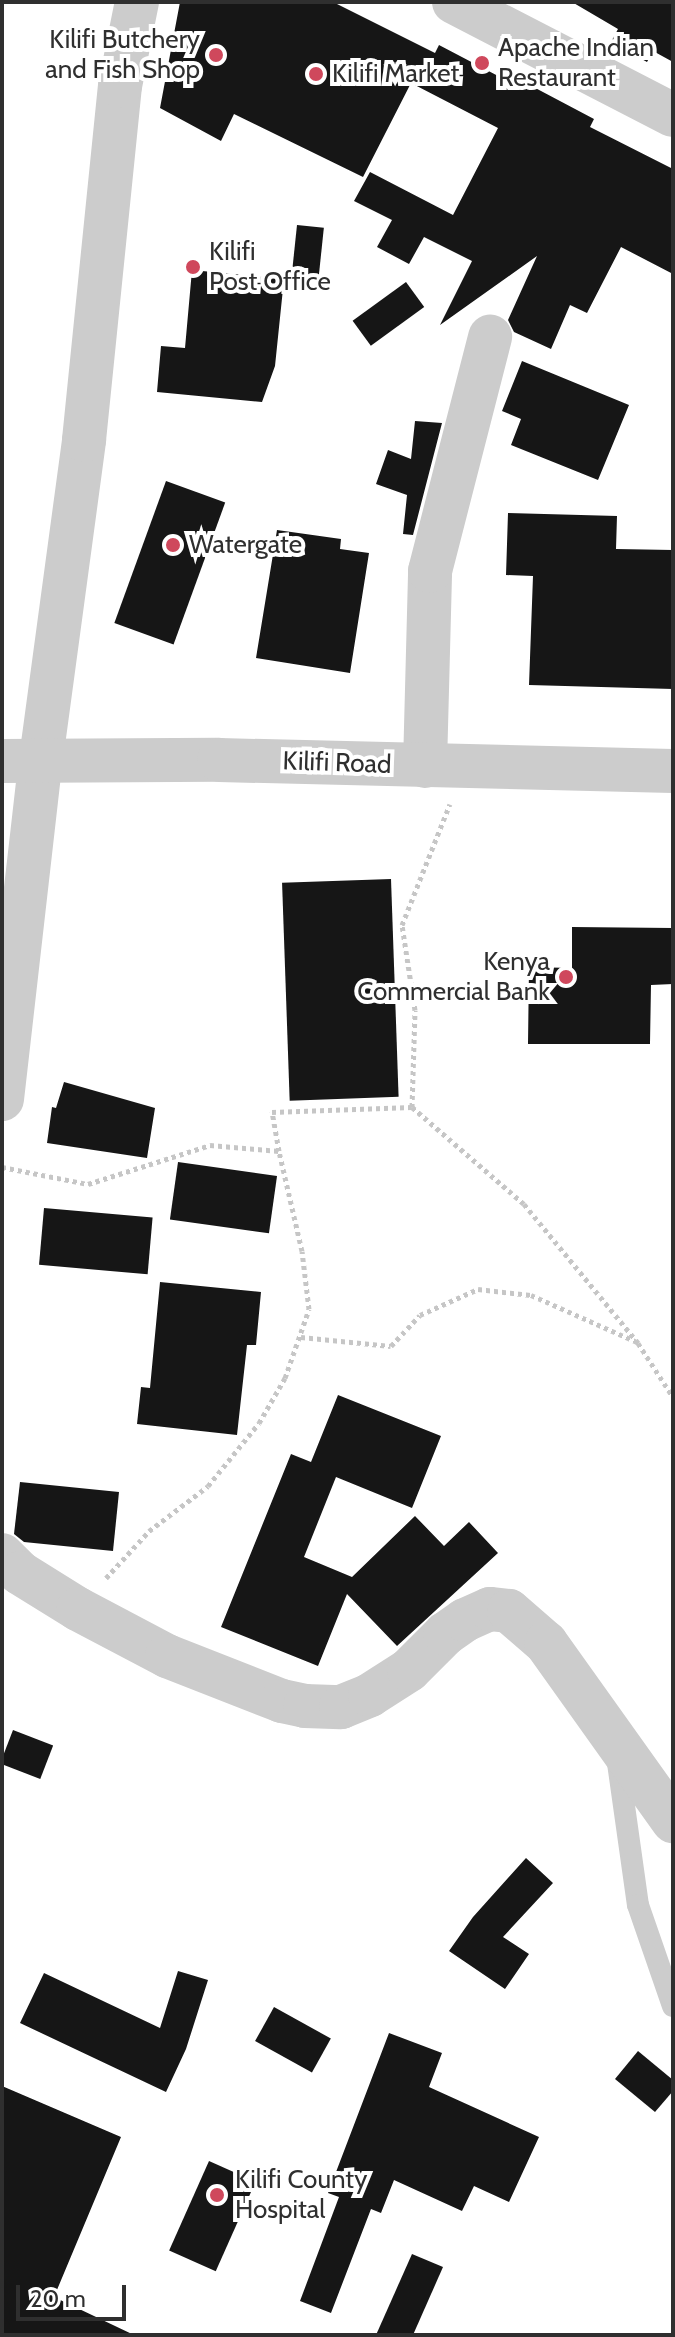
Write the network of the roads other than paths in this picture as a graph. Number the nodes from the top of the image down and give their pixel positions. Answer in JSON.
{"nodes":[{"id":1,"x":137,"y":2,"type":"edge"},
{"id":2,"x":454,"y":2,"type":"edge"},
{"id":3,"x":673,"y":115,"type":"edge"},
{"id":4,"x":490,"y":337,"type":"dead end"},
{"id":5,"x":22,"y":760,"type":"edge"},
{"id":6,"x":445,"y":766,"type":"junction"},
{"id":7,"x":673,"y":771,"type":"edge"},
{"id":8,"x":2,"y":1099,"type":"edge"},
{"id":9,"x":2,"y":1555,"type":"edge"},
{"id":10,"x":614,"y":1739,"type":"junction"},
{"id":11,"x":673,"y":1821,"type":"edge"},
{"id":12,"x":673,"y":2006,"type":"edge"}],
"edges":[{"from":1,"to":5,"type":"street"},
{"from":2,"to":3,"type":"street"},
{"from":4,"to":6,"type":"street"},
{"from":5,"to":6,"type":"street","name":"Kilifi Road"},
{"from":5,"to":8,"type":"street"},
{"from":6,"to":7,"type":"street","name":"Kilifi Road"},
{"from":9,"to":10,"type":"street"},
{"from":10,"to":11,"type":"street"},
{"from":10,"to":12,"type":"lane"}]}
